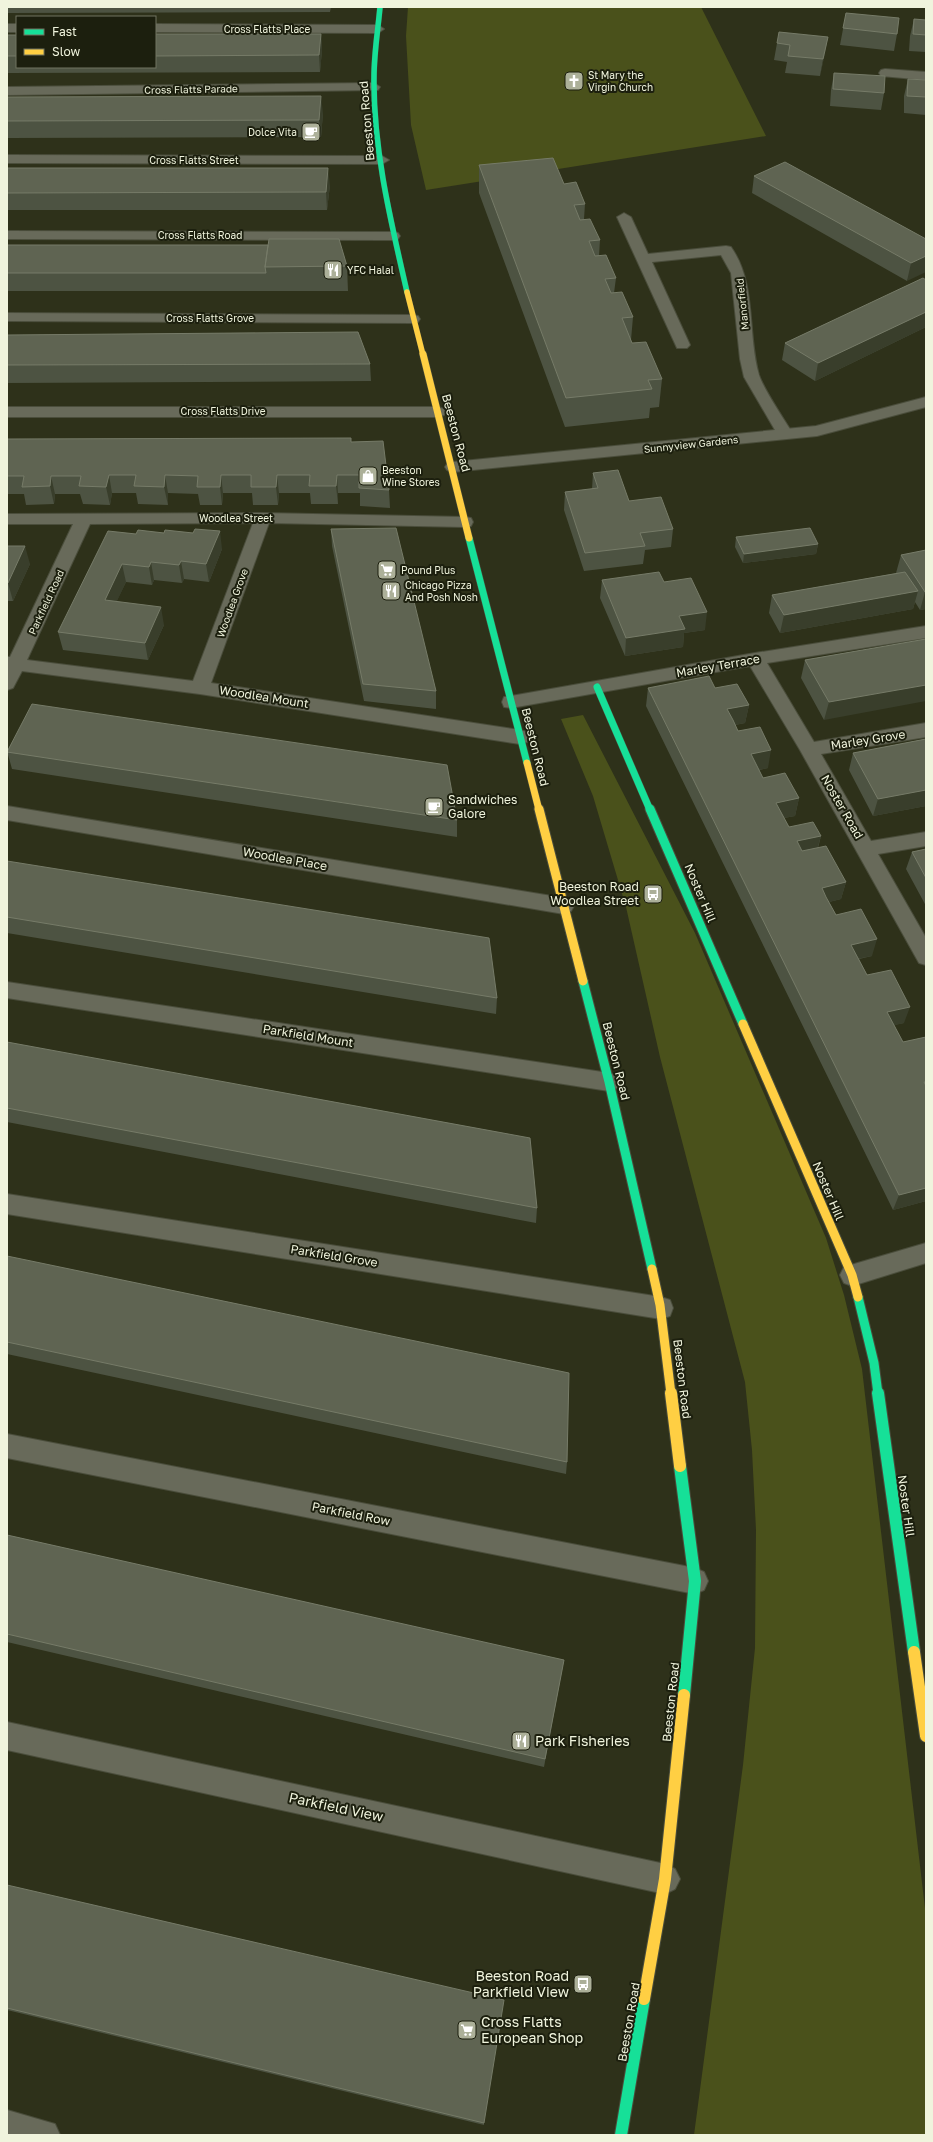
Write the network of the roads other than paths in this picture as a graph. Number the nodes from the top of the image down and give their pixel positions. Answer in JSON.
{"nodes":[{"id":1,"x":380,"y":7,"type":"edge"},
{"id":2,"x":156,"y":28,"type":"edge"},
{"id":3,"x":378,"y":28,"type":"junction"},
{"id":4,"x":885,"y":73,"type":"dead end"},
{"id":5,"x":926,"y":76,"type":"edge"},
{"id":6,"x":374,"y":87,"type":"junction"},
{"id":7,"x":7,"y":91,"type":"edge"},
{"id":8,"x":7,"y":159,"type":"edge"},
{"id":9,"x":382,"y":160,"type":"junction"},
{"id":10,"x":624,"y":216,"type":"dead end"},
{"id":11,"x":7,"y":235,"type":"edge"},
{"id":12,"x":394,"y":236,"type":"junction"},
{"id":13,"x":643,"y":259,"type":"junction"},
{"id":14,"x":7,"y":317,"type":"edge"},
{"id":15,"x":413,"y":319,"type":"junction"},
{"id":16,"x":682,"y":345,"type":"dead end"},
{"id":17,"x":926,"y":402,"type":"edge"},
{"id":18,"x":7,"y":412,"type":"edge"},
{"id":19,"x":438,"y":412,"type":"junction"},
{"id":20,"x":785,"y":434,"type":"junction"},
{"id":21,"x":453,"y":467,"type":"junction"},
{"id":22,"x":263,"y":518,"type":"junction"},
{"id":23,"x":7,"y":519,"type":"edge"},
{"id":24,"x":84,"y":519,"type":"junction"},
{"id":25,"x":465,"y":522,"type":"junction"},
{"id":26,"x":926,"y":632,"type":"edge"},
{"id":27,"x":755,"y":659,"type":"junction"},
{"id":28,"x":12,"y":663,"type":"edge"},
{"id":29,"x":7,"y":684,"type":"edge"},
{"id":30,"x":597,"y":687,"type":"junction"},
{"id":31,"x":200,"y":688,"type":"junction"},
{"id":32,"x":511,"y":702,"type":"junction"},
{"id":33,"x":926,"y":730,"type":"edge"},
{"id":34,"x":520,"y":737,"type":"junction"},
{"id":35,"x":809,"y":749,"type":"junction"},
{"id":36,"x":7,"y":813,"type":"edge"},
{"id":37,"x":926,"y":838,"type":"edge"},
{"id":38,"x":866,"y":849,"type":"junction"},
{"id":39,"x":564,"y":906,"type":"junction"},
{"id":40,"x":925,"y":954,"type":"edge"},
{"id":41,"x":7,"y":990,"type":"edge"},
{"id":42,"x":609,"y":1082,"type":"junction"},
{"id":43,"x":7,"y":1204,"type":"edge"},
{"id":44,"x":926,"y":1253,"type":"edge"},
{"id":45,"x":852,"y":1275,"type":"junction"},
{"id":46,"x":661,"y":1308,"type":"junction"},
{"id":47,"x":7,"y":1446,"type":"edge"},
{"id":48,"x":695,"y":1581,"type":"junction"},
{"id":49,"x":7,"y":1736,"type":"edge"},
{"id":50,"x":926,"y":1736,"type":"edge"},
{"id":51,"x":665,"y":1879,"type":"junction"},
{"id":52,"x":7,"y":2126,"type":"edge"},
{"id":53,"x":44,"y":2135,"type":"edge"},
{"id":54,"x":621,"y":2135,"type":"edge"}],
"edges":[{"from":1,"to":3,"type":"street","name":"Beeston Road"},
{"from":2,"to":3,"type":"street","name":"Cross Flatts Place"},
{"from":3,"to":6,"type":"street","name":"Beeston Road"},
{"from":4,"to":5,"type":"street"},
{"from":6,"to":7,"type":"street","name":"Cross Flatts Parade"},
{"from":6,"to":9,"type":"street","name":"Beeston Road"},
{"from":8,"to":9,"type":"street","name":"Cross Flatts Street"},
{"from":9,"to":12,"type":"street","name":"Beeston Road"},
{"from":10,"to":13,"type":"street"},
{"from":11,"to":12,"type":"street","name":"Cross Flatts Road"},
{"from":12,"to":15,"type":"street","name":"Beeston Road"},
{"from":13,"to":16,"type":"street"},
{"from":13,"to":20,"type":"street","name":"Manorfield"},
{"from":14,"to":15,"type":"street","name":"Cross Flatts Grove"},
{"from":15,"to":19,"type":"street","name":"Beeston Road"},
{"from":17,"to":20,"type":"street","name":"Sunnyview Gardens"},
{"from":18,"to":19,"type":"street","name":"Cross Flatts Drive"},
{"from":19,"to":21,"type":"street","name":"Beeston Road"},
{"from":20,"to":21,"type":"street","name":"Sunnyview Gardens"},
{"from":21,"to":25,"type":"street","name":"Beeston Road"},
{"from":22,"to":24,"type":"street","name":"Woodlea Street"},
{"from":22,"to":25,"type":"street","name":"Woodlea Street"},
{"from":22,"to":31,"type":"street","name":"Woodlea Grove"},
{"from":23,"to":24,"type":"street","name":"Woodlea Street"},
{"from":24,"to":28,"type":"street","name":"Parkfield Road"},
{"from":25,"to":32,"type":"street","name":"Beeston Road"},
{"from":26,"to":27,"type":"street","name":"Marley Terrace"},
{"from":27,"to":30,"type":"street","name":"Marley Terrace"},
{"from":27,"to":35,"type":"street","name":"Noster Road"},
{"from":28,"to":29,"type":"street","name":"Parkfield Road"},
{"from":28,"to":31,"type":"street","name":"Woodlea Mount"},
{"from":30,"to":32,"type":"street","name":"Marley Terrace"},
{"from":30,"to":45,"type":"street","name":"Noster Hill"},
{"from":31,"to":34,"type":"street","name":"Woodlea Mount"},
{"from":32,"to":34,"type":"street","name":"Beeston Road"},
{"from":33,"to":35,"type":"street","name":"Marley Grove"},
{"from":34,"to":39,"type":"street","name":"Beeston Road"},
{"from":35,"to":38,"type":"street","name":"Noster Road"},
{"from":36,"to":39,"type":"street","name":"Woodlea Place"},
{"from":37,"to":38,"type":"street"},
{"from":38,"to":40,"type":"street","name":"Noster Road"},
{"from":39,"to":42,"type":"street","name":"Beeston Road"},
{"from":41,"to":42,"type":"street","name":"Parkfield Mount"},
{"from":42,"to":46,"type":"street","name":"Beeston Road"},
{"from":43,"to":46,"type":"street","name":"Parkfield Grove"},
{"from":44,"to":45,"type":"street"},
{"from":45,"to":50,"type":"street","name":"Noster Hill"},
{"from":46,"to":48,"type":"street","name":"Beeston Road"},
{"from":47,"to":48,"type":"street","name":"Parkfield Row"},
{"from":48,"to":51,"type":"street","name":"Beeston Road"},
{"from":49,"to":51,"type":"street","name":"Parkfield View"},
{"from":51,"to":54,"type":"street","name":"Beeston Road"},
{"from":52,"to":53,"type":"street"}]}
